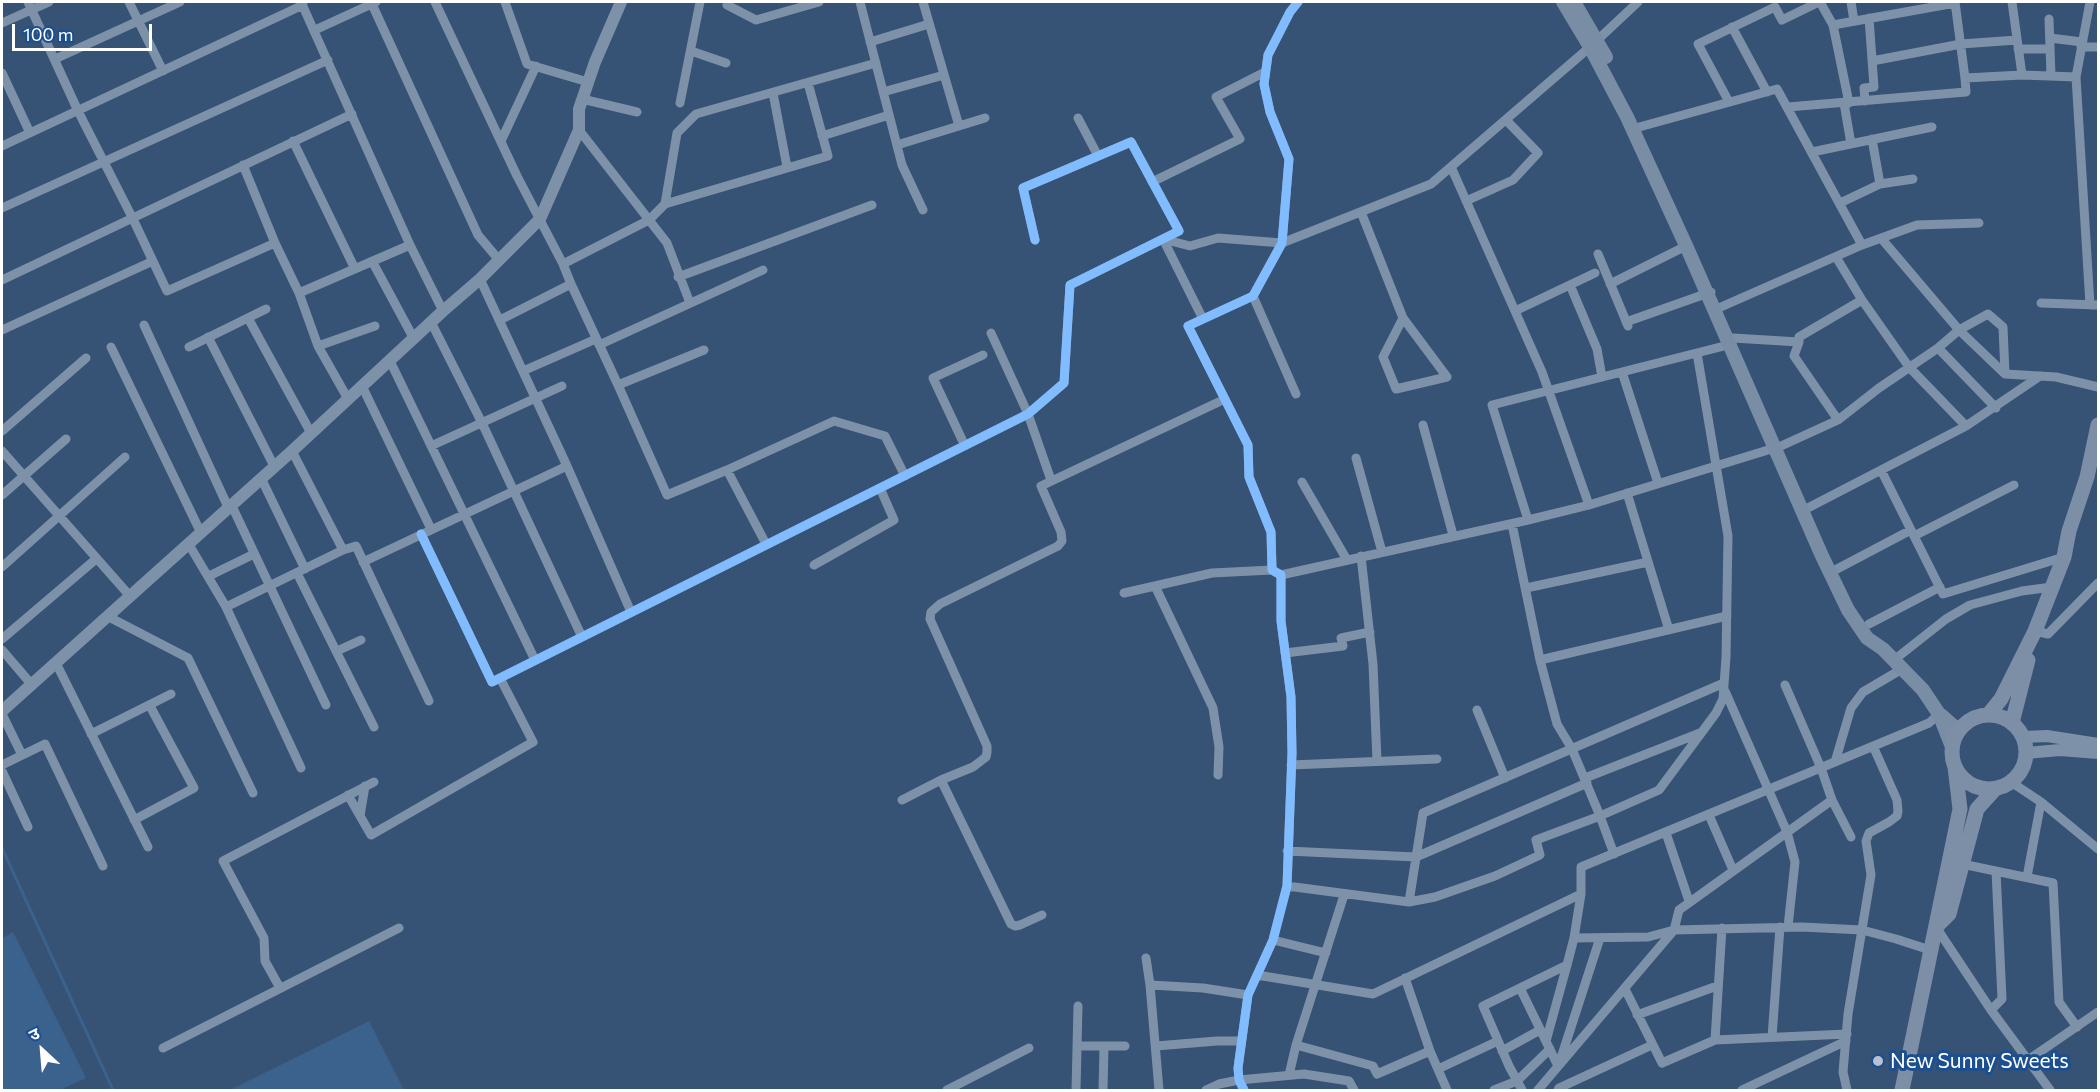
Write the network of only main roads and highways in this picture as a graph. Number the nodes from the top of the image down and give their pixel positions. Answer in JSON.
{"nodes":[{"id":1,"x":1563,"y":2,"type":"edge"},
{"id":2,"x":1574,"y":2,"type":"edge"},
{"id":3,"x":1594,"y":43,"type":"junction"},
{"id":4,"x":1636,"y":128,"type":"junction"},
{"id":5,"x":1710,"y":293,"type":"junction"},
{"id":6,"x":2098,"y":425,"type":"edge"},
{"id":7,"x":2098,"y":472,"type":"edge"},
{"id":8,"x":1805,"y":509,"type":"junction"},
{"id":9,"x":2064,"y":556,"type":"junction"},
{"id":10,"x":2035,"y":631,"type":"junction"},
{"id":11,"x":1883,"y":649,"type":"junction"},
{"id":12,"x":1939,"y":714,"type":"junction"},
{"id":13,"x":1988,"y":715,"type":"junction"},
{"id":14,"x":2012,"y":723,"type":"junction"},
{"id":15,"x":1959,"y":731,"type":"junction"},
{"id":16,"x":1952,"y":747,"type":"junction"},
{"id":17,"x":1955,"y":767,"type":"junction"},
{"id":18,"x":1996,"y":788,"type":"junction"},
{"id":19,"x":1936,"y":927,"type":"junction"},
{"id":20,"x":1902,"y":1090,"type":"edge"}],
"edges":[{"from":1,"to":3,"type":"main road"},
{"from":2,"to":3,"type":"main road"},
{"from":3,"to":4,"type":"main road"},
{"from":4,"to":5,"type":"main road"},
{"from":4,"to":5,"type":"main road"},
{"from":5,"to":8,"type":"main road"},
{"from":6,"to":9,"type":"main road"},
{"from":7,"to":9,"type":"main road"},
{"from":8,"to":11,"type":"main road"},
{"from":8,"to":11,"type":"main road"},
{"from":9,"to":10,"type":"main road"},
{"from":10,"to":13,"type":"main road"},
{"from":10,"to":14,"type":"main road"},
{"from":11,"to":12,"type":"main road"},
{"from":12,"to":15,"type":"main road"},
{"from":12,"to":16,"type":"main road"},
{"from":13,"to":14,"type":"main road"},
{"from":13,"to":15,"type":"main road"},
{"from":14,"to":18,"type":"main road"},
{"from":15,"to":16,"type":"main road"},
{"from":16,"to":17,"type":"main road"},
{"from":17,"to":18,"type":"main road"},
{"from":17,"to":19,"type":"main road"},
{"from":18,"to":19,"type":"main road"},
{"from":19,"to":20,"type":"main road"}]}
